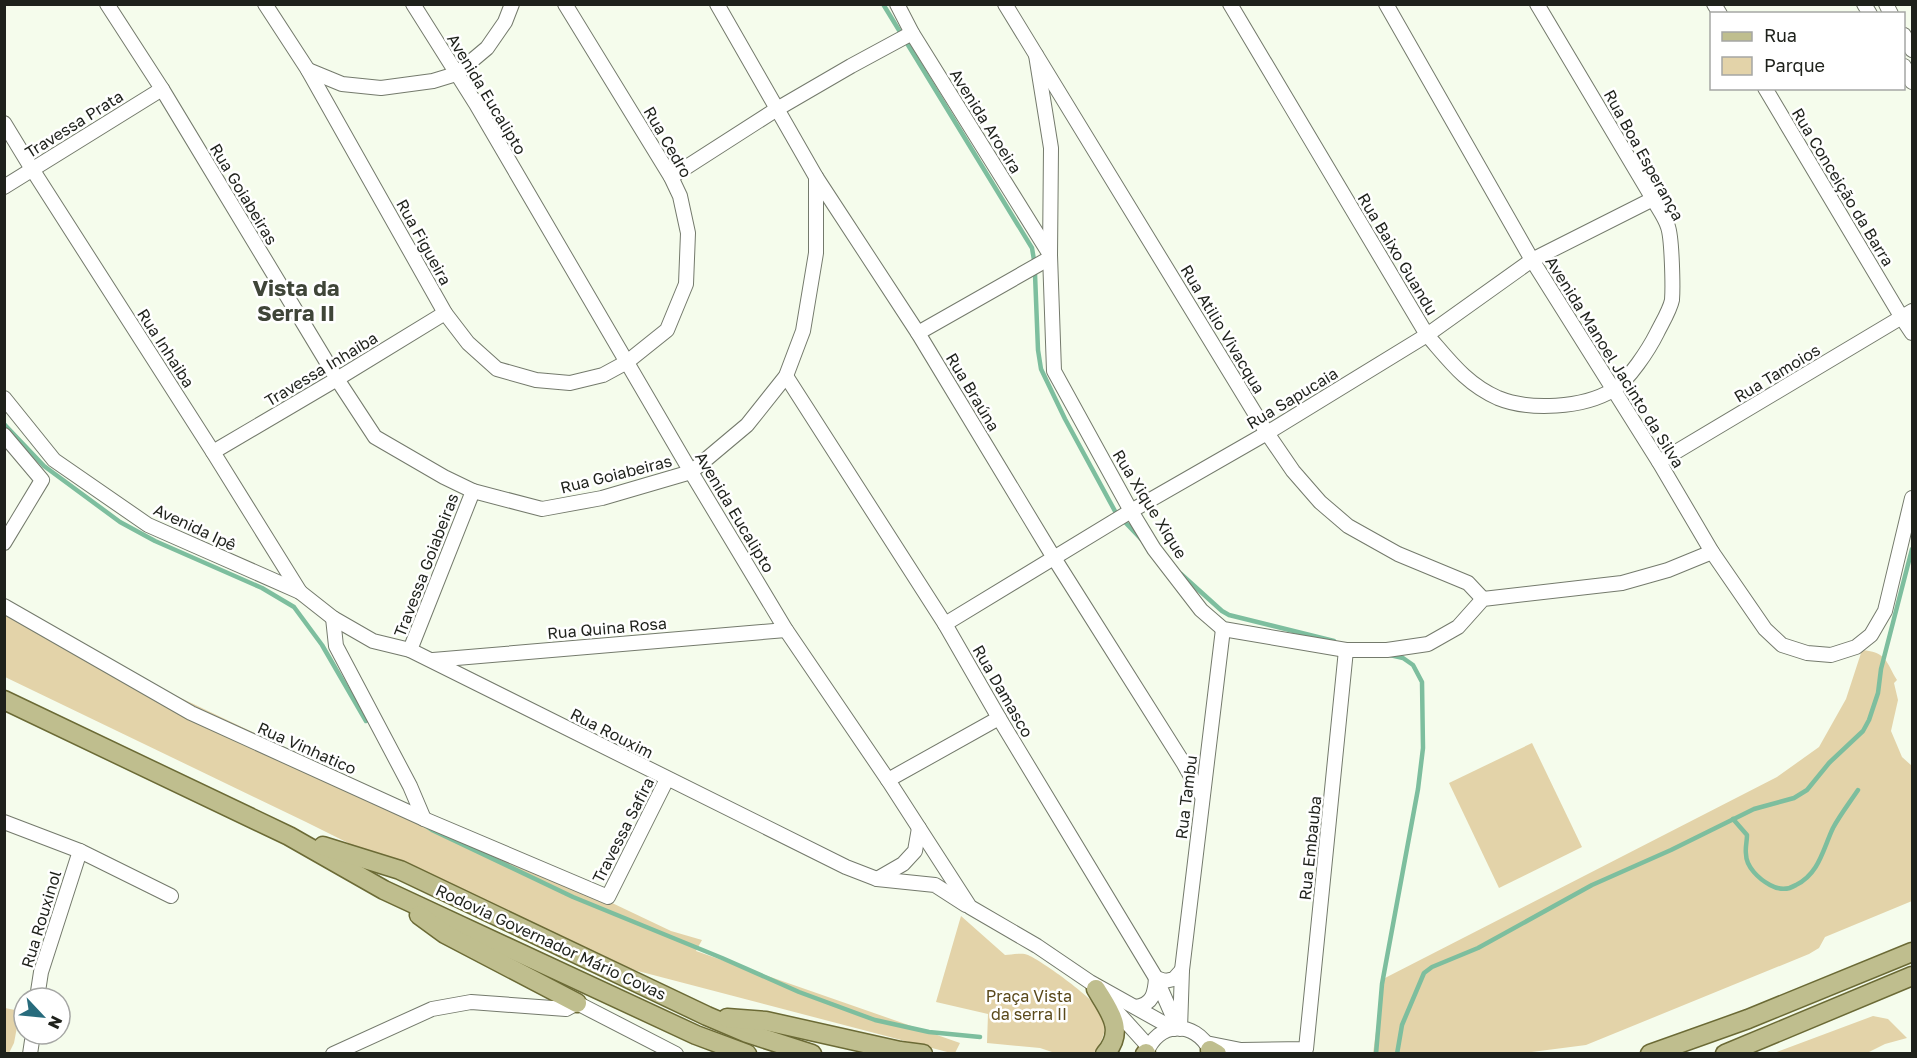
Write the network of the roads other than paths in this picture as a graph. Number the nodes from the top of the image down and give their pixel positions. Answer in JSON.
{"nodes":[{"id":1,"x":107,"y":4,"type":"edge"},
{"id":2,"x":265,"y":4,"type":"edge"},
{"id":3,"x":413,"y":4,"type":"edge"},
{"id":4,"x":512,"y":4,"type":"edge"},
{"id":5,"x":565,"y":4,"type":"edge"},
{"id":6,"x":717,"y":4,"type":"edge"},
{"id":7,"x":897,"y":4,"type":"edge"},
{"id":8,"x":1005,"y":4,"type":"edge"},
{"id":9,"x":1230,"y":4,"type":"edge"},
{"id":10,"x":1386,"y":4,"type":"edge"},
{"id":11,"x":1537,"y":4,"type":"edge"},
{"id":12,"x":904,"y":37,"type":"junction"},
{"id":13,"x":1036,"y":55,"type":"junction"},
{"id":14,"x":1905,"y":68,"type":"edge"},
{"id":15,"x":308,"y":69,"type":"junction"},
{"id":16,"x":456,"y":74,"type":"junction"},
{"id":17,"x":1912,"y":82,"type":"edge"},
{"id":18,"x":162,"y":89,"type":"junction"},
{"id":19,"x":1766,"y":90,"type":"edge"},
{"id":20,"x":777,"y":109,"type":"junction"},
{"id":21,"x":4,"y":123,"type":"edge"},
{"id":22,"x":32,"y":170,"type":"junction"},
{"id":23,"x":671,"y":177,"type":"junction"},
{"id":24,"x":816,"y":177,"type":"junction"},
{"id":25,"x":4,"y":187,"type":"edge"},
{"id":26,"x":1653,"y":199,"type":"junction"},
{"id":27,"x":1050,"y":256,"type":"junction"},
{"id":28,"x":1532,"y":260,"type":"junction"},
{"id":29,"x":445,"y":313,"type":"junction"},
{"id":30,"x":1907,"y":315,"type":"edge"},
{"id":31,"x":918,"y":333,"type":"junction"},
{"id":32,"x":1912,"y":333,"type":"edge"},
{"id":33,"x":1427,"y":335,"type":"junction"},
{"id":34,"x":627,"y":362,"type":"junction"},
{"id":35,"x":786,"y":376,"type":"junction"},
{"id":36,"x":337,"y":379,"type":"junction"},
{"id":37,"x":1614,"y":390,"type":"junction"},
{"id":38,"x":7,"y":406,"type":"edge"},
{"id":39,"x":1267,"y":433,"type":"junction"},
{"id":40,"x":4,"y":435,"type":"edge"},
{"id":41,"x":213,"y":452,"type":"junction"},
{"id":42,"x":1659,"y":462,"type":"junction"},
{"id":43,"x":691,"y":472,"type":"junction"},
{"id":44,"x":472,"y":491,"type":"junction"},
{"id":45,"x":1912,"y":498,"type":"edge"},
{"id":46,"x":1131,"y":511,"type":"junction"},
{"id":47,"x":4,"y":543,"type":"edge"},
{"id":48,"x":1713,"y":552,"type":"junction"},
{"id":49,"x":1054,"y":558,"type":"junction"},
{"id":50,"x":300,"y":592,"type":"junction"},
{"id":51,"x":1483,"y":599,"type":"junction"},
{"id":52,"x":4,"y":606,"type":"edge"},
{"id":53,"x":333,"y":618,"type":"junction"},
{"id":54,"x":945,"y":624,"type":"junction"},
{"id":55,"x":1223,"y":629,"type":"junction"},
{"id":56,"x":786,"y":630,"type":"junction"},
{"id":57,"x":410,"y":650,"type":"junction"},
{"id":58,"x":1346,"y":650,"type":"junction"},
{"id":59,"x":430,"y":660,"type":"junction"},
{"id":60,"x":4,"y":700,"type":"edge"},
{"id":61,"x":999,"y":718,"type":"junction"},
{"id":62,"x":1207,"y":758,"type":"junction"},
{"id":63,"x":1184,"y":764,"type":"junction"},
{"id":64,"x":667,"y":779,"type":"junction"},
{"id":65,"x":888,"y":780,"type":"junction"},
{"id":66,"x":1202,"y":796,"type":"junction"},
{"id":67,"x":424,"y":819,"type":"junction"},
{"id":68,"x":4,"y":822,"type":"edge"},
{"id":69,"x":919,"y":828,"type":"junction"},
{"id":70,"x":289,"y":836,"type":"junction"},
{"id":71,"x":80,"y":851,"type":"junction"},
{"id":72,"x":878,"y":879,"type":"junction"},
{"id":73,"x":384,"y":890,"type":"junction"},
{"id":74,"x":171,"y":896,"type":"dead end"},
{"id":75,"x":608,"y":897,"type":"joint"},
{"id":76,"x":970,"y":908,"type":"junction"},
{"id":77,"x":1912,"y":952,"type":"edge"},
{"id":78,"x":1182,"y":970,"type":"junction"},
{"id":79,"x":1912,"y":976,"type":"edge"},
{"id":80,"x":1156,"y":978,"type":"junction"},
{"id":81,"x":1093,"y":985,"type":"junction"},
{"id":82,"x":39,"y":986,"type":"edge"},
{"id":83,"x":577,"y":1003,"type":"junction"},
{"id":84,"x":1136,"y":1007,"type":"junction"},
{"id":85,"x":707,"y":1016,"type":"junction"},
{"id":86,"x":1178,"y":1028,"type":"junction"},
{"id":87,"x":1306,"y":1049,"type":"joint"},
{"id":88,"x":1211,"y":1050,"type":"edge"},
{"id":89,"x":1146,"y":1052,"type":"edge"},
{"id":90,"x":333,"y":1053,"type":"edge"},
{"id":91,"x":676,"y":1053,"type":"edge"},
{"id":92,"x":747,"y":1053,"type":"edge"},
{"id":93,"x":812,"y":1053,"type":"edge"},
{"id":94,"x":923,"y":1053,"type":"edge"},
{"id":95,"x":1105,"y":1053,"type":"edge"},
{"id":96,"x":1650,"y":1053,"type":"edge"},
{"id":97,"x":1726,"y":1053,"type":"edge"}],
"edges":[{"from":1,"to":18,"type":"street","name":"Rua Goiabeiras"},
{"from":2,"to":15,"type":"street","name":"Rua Figueira"},
{"from":3,"to":16,"type":"street","name":"Avenida Eucalipto"},
{"from":4,"to":16,"type":"street"},
{"from":5,"to":23,"type":"street","name":"Rua Cedro"},
{"from":6,"to":20,"type":"street","name":"Rua Braúna"},
{"from":7,"to":12,"type":"street","name":"Avenida Aroeira"},
{"from":8,"to":13,"type":"street","name":"Rua Atilio Vivacqua"},
{"from":9,"to":33,"type":"street","name":"Rua Baixo Guandu"},
{"from":10,"to":28,"type":"street","name":"Avenida Manoel Jacinto da Silva"},
{"from":11,"to":26,"type":"street","name":"Rua Boa Esperança"},
{"from":12,"to":20,"type":"street"},
{"from":12,"to":27,"type":"street","name":"Avenida Aroeira"},
{"from":13,"to":27,"type":"street","name":"Rua Xique Xique"},
{"from":13,"to":39,"type":"street","name":"Rua Atilio Vivacqua"},
{"from":14,"to":17,"type":"street"},
{"from":15,"to":16,"type":"street"},
{"from":15,"to":29,"type":"street","name":"Rua Figueira"},
{"from":16,"to":34,"type":"street","name":"Avenida Eucalipto"},
{"from":18,"to":22,"type":"street","name":"Travessa Prata"},
{"from":18,"to":36,"type":"street","name":"Rua Goiabeiras"},
{"from":19,"to":30,"type":"street","name":"Rua Conceição da Barra"},
{"from":20,"to":23,"type":"street"},
{"from":20,"to":24,"type":"street","name":"Rua Braúna"},
{"from":21,"to":22,"type":"street","name":"Rua Inhaiba"},
{"from":22,"to":25,"type":"street","name":"Travessa Prata"},
{"from":22,"to":41,"type":"street","name":"Rua Inhaiba"},
{"from":23,"to":34,"type":"street","name":"Rua Cedro"},
{"from":24,"to":31,"type":"street","name":"Rua Braúna"},
{"from":24,"to":35,"type":"street","name":"Rua Goiabeiras"},
{"from":26,"to":28,"type":"street","name":"Rua Sapucaia"},
{"from":26,"to":37,"type":"street","name":"Rua Boa Esperança"},
{"from":27,"to":31,"type":"street"},
{"from":27,"to":46,"type":"street","name":"Rua Xique Xique"},
{"from":28,"to":33,"type":"street","name":"Rua Sapucaia"},
{"from":28,"to":37,"type":"street","name":"Avenida Manoel Jacinto da Silva"},
{"from":29,"to":34,"type":"street","name":"Rua Figueira"},
{"from":29,"to":36,"type":"street","name":"Travessa Inhaiba"},
{"from":30,"to":32,"type":"street","name":"Rua Conceição da Barra"},
{"from":30,"to":42,"type":"street","name":"Rua Tamoios"},
{"from":31,"to":49,"type":"street","name":"Rua Braúna"},
{"from":33,"to":37,"type":"street","name":"Rua Baixo Guandu"},
{"from":33,"to":39,"type":"street","name":"Rua Sapucaia"},
{"from":34,"to":43,"type":"street","name":"Avenida Eucalipto"},
{"from":35,"to":43,"type":"street","name":"Rua Goiabeiras"},
{"from":35,"to":54,"type":"street","name":"Rua Damasco"},
{"from":36,"to":41,"type":"street","name":"Travessa Inhaiba"},
{"from":36,"to":44,"type":"street","name":"Rua Goiabeiras"},
{"from":37,"to":42,"type":"street","name":"Avenida Manoel Jacinto da Silva"},
{"from":38,"to":50,"type":"street","name":"Avenida Ipê"},
{"from":39,"to":46,"type":"street","name":"Rua Sapucaia"},
{"from":39,"to":51,"type":"street","name":"Rua Atilio Vivacqua"},
{"from":40,"to":47,"type":"street"},
{"from":41,"to":50,"type":"street","name":"Rua Inhaiba"},
{"from":42,"to":48,"type":"street","name":"Avenida Manoel Jacinto da Silva"},
{"from":43,"to":44,"type":"street","name":"Rua Goiabeiras"},
{"from":43,"to":56,"type":"street","name":"Avenida Eucalipto"},
{"from":44,"to":57,"type":"street","name":"Travessa Goiabeiras"},
{"from":45,"to":48,"type":"street","name":"Avenida Manoel Jacinto da Silva"},
{"from":46,"to":49,"type":"street","name":"Rua Sapucaia"},
{"from":46,"to":55,"type":"street","name":"Rua Xique Xique"},
{"from":48,"to":51,"type":"street"},
{"from":49,"to":54,"type":"street","name":"Rua Sapucaia"},
{"from":49,"to":63,"type":"street","name":"Rua Braúna"},
{"from":50,"to":53,"type":"street","name":"Avenida Ipê"},
{"from":51,"to":58,"type":"street"},
{"from":52,"to":67,"type":"street","name":"Rua Vinhatico"},
{"from":53,"to":57,"type":"street","name":"Rua Rouxim"},
{"from":53,"to":67,"type":"street"},
{"from":54,"to":61,"type":"street","name":"Rua Damasco"},
{"from":55,"to":58,"type":"street"},
{"from":55,"to":62,"type":"street","name":"Rua Tambu"},
{"from":56,"to":59,"type":"street","name":"Rua Quina Rosa"},
{"from":56,"to":65,"type":"street","name":"Avenida Eucalipto"},
{"from":57,"to":59,"type":"street","name":"Rua Rouxim"},
{"from":58,"to":87,"type":"street","name":"Rua Embauba"},
{"from":59,"to":64,"type":"street","name":"Rua Rouxim"},
{"from":60,"to":70,"type":"main road","name":"Rodovia Governador Mário Covas"},
{"from":61,"to":65,"type":"street"},
{"from":61,"to":80,"type":"street","name":"Rua Damasco"},
{"from":62,"to":63,"type":"street"},
{"from":62,"to":66,"type":"street","name":"Rua Tambu"},
{"from":63,"to":66,"type":"street","name":"Rua Braúna"},
{"from":64,"to":72,"type":"street","name":"Rua Rouxim"},
{"from":64,"to":75,"type":"street","name":"Travessa Safira"},
{"from":65,"to":69,"type":"street","name":"Avenida Eucalipto"},
{"from":66,"to":78,"type":"street","name":"Rua Tambu"},
{"from":67,"to":75,"type":"street","name":"Rua Vinhatico"},
{"from":68,"to":71,"type":"street"},
{"from":69,"to":72,"type":"street"},
{"from":69,"to":76,"type":"street","name":"Avenida Eucalipto"},
{"from":70,"to":73,"type":"main road","name":"Rodovia Governador Mário Covas"},
{"from":70,"to":85,"type":"main road","name":"Rodovia Governador Mário Covas"},
{"from":71,"to":74,"type":"street"},
{"from":71,"to":82,"type":"street","name":"Rua Rouxinol"},
{"from":72,"to":76,"type":"street","name":"Rua Rouxim"},
{"from":73,"to":83,"type":"main road"},
{"from":73,"to":92,"type":"main road","name":"Rodovia Governador Mário Covas"},
{"from":76,"to":81,"type":"street","name":"Avenida Eucalipto"},
{"from":77,"to":96,"type":"main road"},
{"from":78,"to":80,"type":"street"},
{"from":78,"to":86,"type":"street","name":"Rua Tambu"},
{"from":79,"to":97,"type":"main road"},
{"from":80,"to":84,"type":"street"},
{"from":80,"to":86,"type":"street","name":"Rua Damasco"},
{"from":81,"to":84,"type":"street","name":"Avenida Eucalipto"},
{"from":81,"to":89,"type":"street","name":"Avenida Eucalipto"},
{"from":81,"to":95,"type":"main road"},
{"from":83,"to":90,"type":"street"},
{"from":83,"to":91,"type":"street"},
{"from":84,"to":86,"type":"street","name":"Avenida Eucalipto"},
{"from":85,"to":93,"type":"main road","name":"Rodovia Governador Mário Covas"},
{"from":85,"to":94,"type":"main road"},
{"from":86,"to":88,"type":"street","name":"Avenida Eucalipto"},
{"from":86,"to":89,"type":"street"},
{"from":87,"to":88,"type":"street","name":"Avenida Eucalipto"}]}
